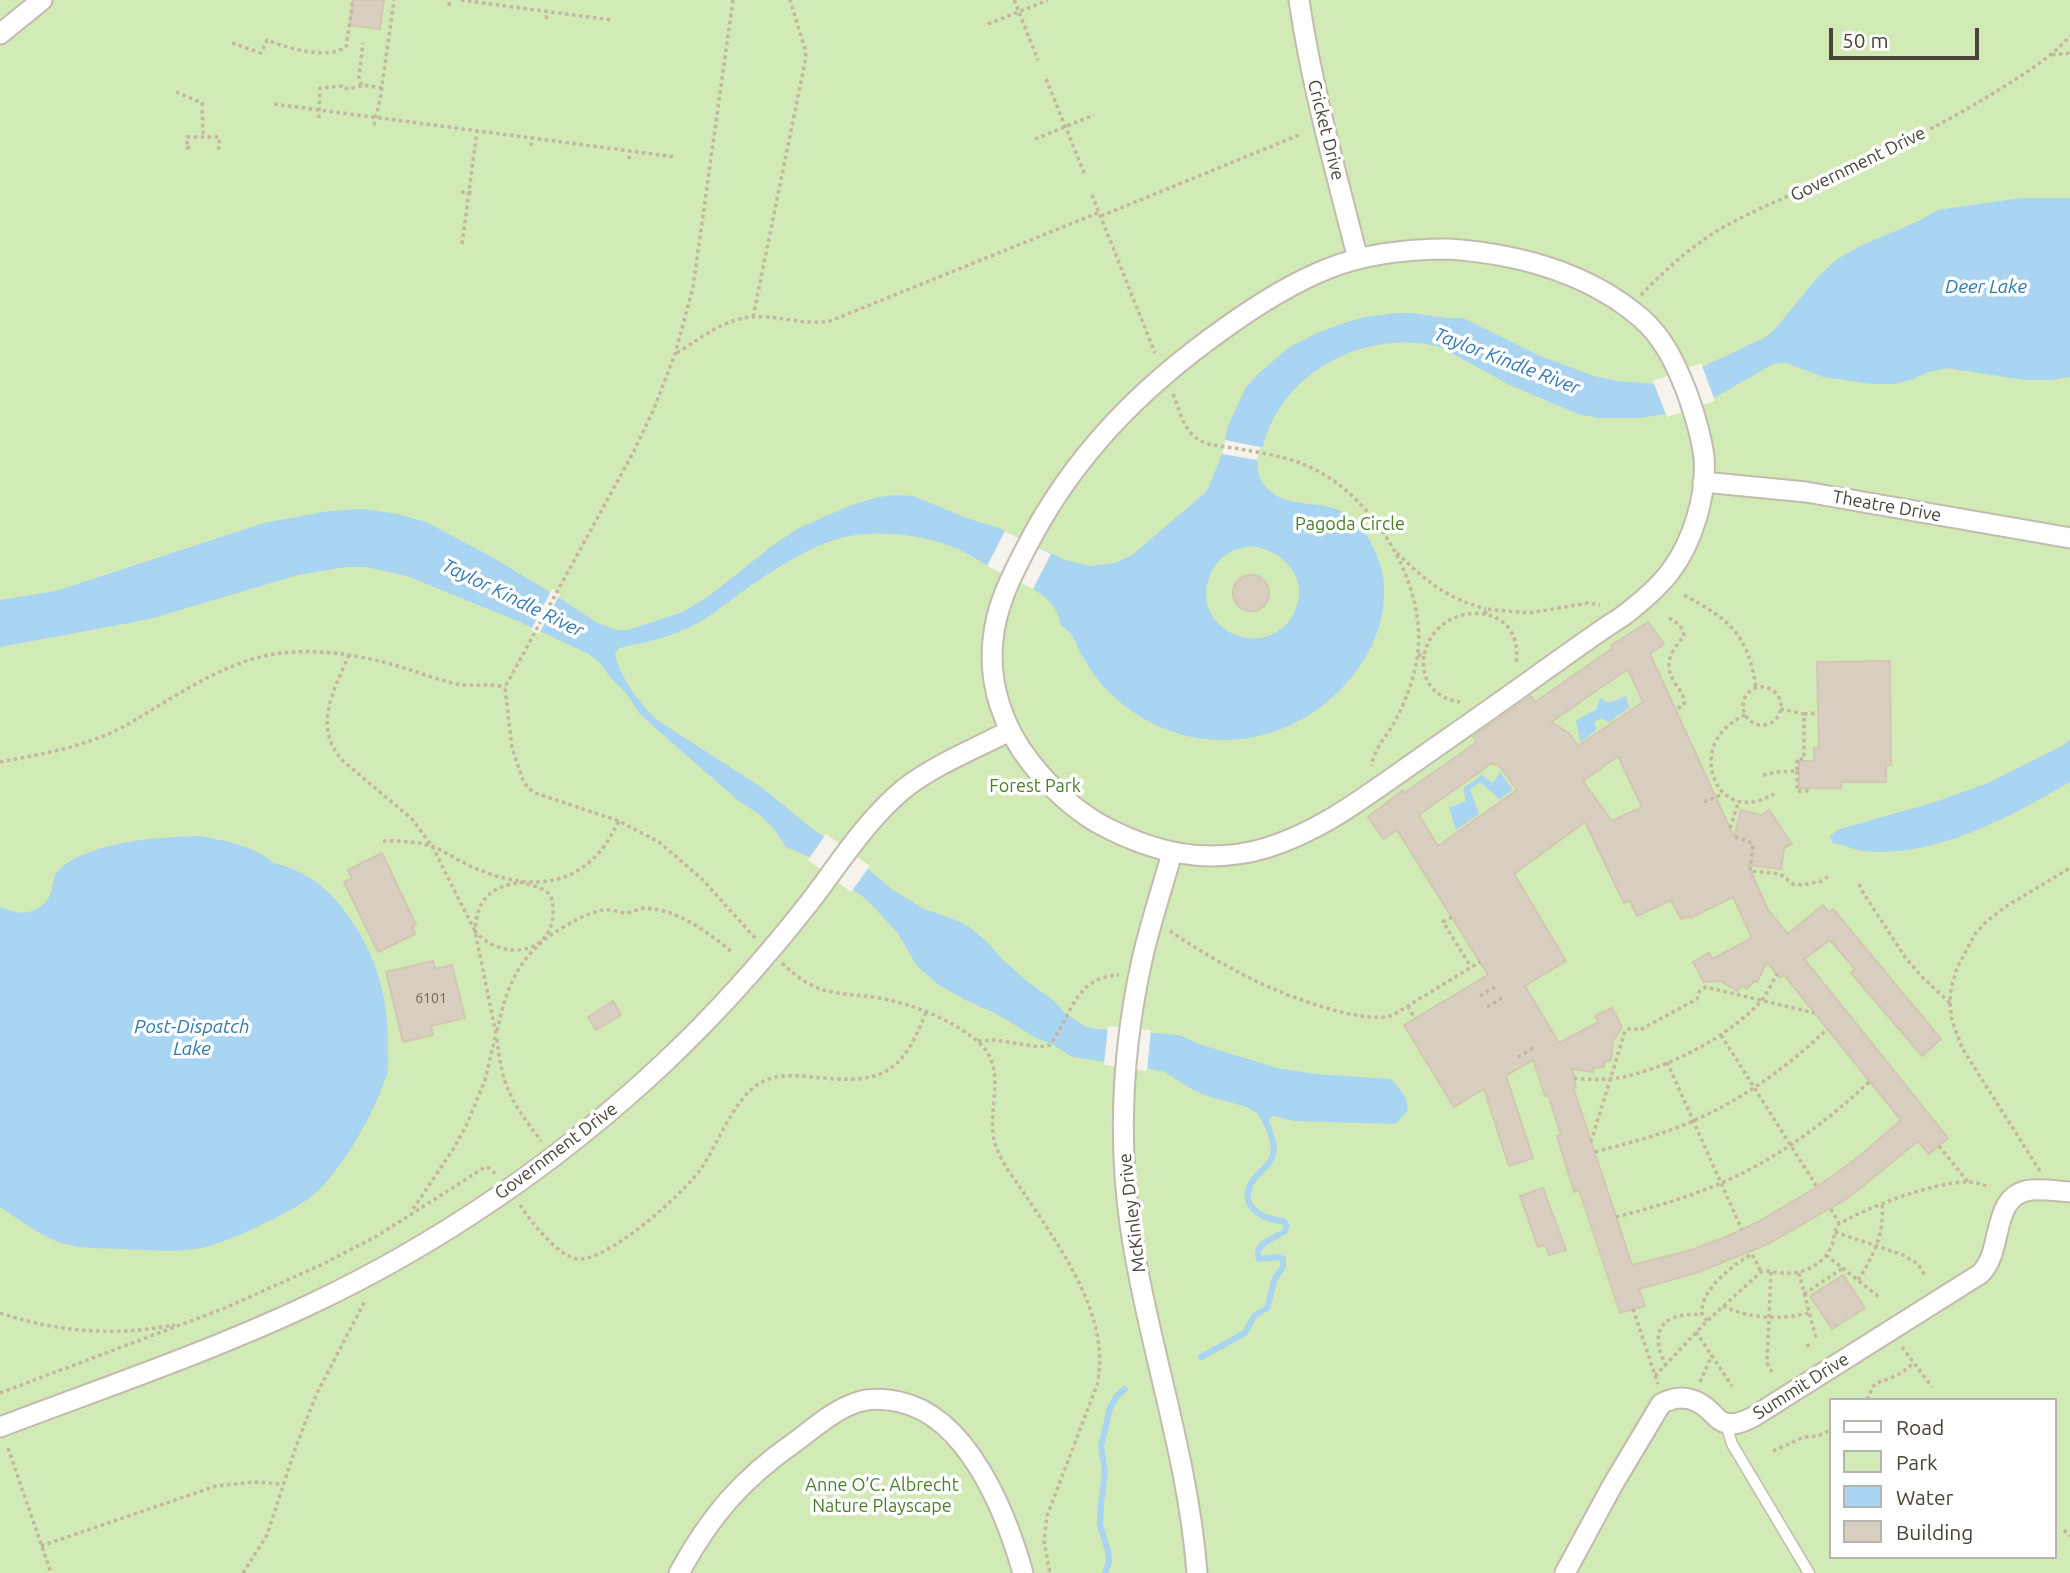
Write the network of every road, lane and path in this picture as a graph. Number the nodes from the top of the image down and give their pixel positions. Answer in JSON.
{"nodes":[{"id":1,"x":42,"y":0,"type":"edge"},
{"id":2,"x":353,"y":0,"type":"edge"},
{"id":3,"x":394,"y":0,"type":"edge"},
{"id":4,"x":450,"y":0,"type":"edge"},
{"id":5,"x":461,"y":0,"type":"edge"},
{"id":6,"x":733,"y":0,"type":"edge"},
{"id":7,"x":790,"y":0,"type":"edge"},
{"id":8,"x":1013,"y":0,"type":"edge"},
{"id":9,"x":1048,"y":0,"type":"edge"},
{"id":10,"x":1299,"y":0,"type":"edge"},
{"id":11,"x":449,"y":6,"type":"dead end"},
{"id":12,"x":560,"y":6,"type":"dead end"},
{"id":13,"x":547,"y":12,"type":"junction"},
{"id":14,"x":1018,"y":12,"type":"junction"},
{"id":15,"x":559,"y":13,"type":"junction"},
{"id":16,"x":546,"y":19,"type":"dead end"},
{"id":17,"x":612,"y":20,"type":"dead end"},
{"id":18,"x":988,"y":24,"type":"dead end"},
{"id":19,"x":0,"y":34,"type":"edge"},
{"id":20,"x":2070,"y":36,"type":"edge"},
{"id":21,"x":232,"y":43,"type":"dead end"},
{"id":22,"x":363,"y":43,"type":"dead end"},
{"id":23,"x":2070,"y":53,"type":"edge"},
{"id":24,"x":2050,"y":55,"type":"junction"},
{"id":25,"x":1038,"y":60,"type":"dead end"},
{"id":26,"x":1046,"y":79,"type":"dead end"},
{"id":27,"x":363,"y":85,"type":"junction"},
{"id":28,"x":382,"y":88,"type":"junction"},
{"id":29,"x":176,"y":92,"type":"dead end"},
{"id":30,"x":274,"y":104,"type":"dead end"},
{"id":31,"x":321,"y":110,"type":"junction"},
{"id":32,"x":1094,"y":115,"type":"dead end"},
{"id":33,"x":375,"y":117,"type":"junction"},
{"id":34,"x":319,"y":118,"type":"dead end"},
{"id":35,"x":488,"y":123,"type":"dead end"},
{"id":36,"x":374,"y":125,"type":"dead end"},
{"id":37,"x":1065,"y":127,"type":"junction"},
{"id":38,"x":477,"y":131,"type":"junction"},
{"id":39,"x":487,"y":132,"type":"junction"},
{"id":40,"x":1299,"y":135,"type":"dead end"},
{"id":41,"x":203,"y":137,"type":"junction"},
{"id":42,"x":533,"y":138,"type":"junction"},
{"id":43,"x":1035,"y":139,"type":"dead end"},
{"id":44,"x":627,"y":142,"type":"dead end"},
{"id":45,"x":531,"y":146,"type":"dead end"},
{"id":46,"x":190,"y":148,"type":"dead end"},
{"id":47,"x":217,"y":148,"type":"dead end"},
{"id":48,"x":628,"y":151,"type":"junction"},
{"id":49,"x":676,"y":157,"type":"dead end"},
{"id":50,"x":629,"y":159,"type":"dead end"},
{"id":51,"x":1085,"y":175,"type":"dead end"},
{"id":52,"x":461,"y":192,"type":"dead end"},
{"id":53,"x":469,"y":193,"type":"junction"},
{"id":54,"x":475,"y":194,"type":"dead end"},
{"id":55,"x":1092,"y":195,"type":"dead end"},
{"id":56,"x":1100,"y":214,"type":"junction"},
{"id":57,"x":462,"y":244,"type":"dead end"},
{"id":58,"x":1359,"y":259,"type":"junction"},
{"id":59,"x":1645,"y":290,"type":"dead end"},
{"id":60,"x":753,"y":317,"type":"junction"},
{"id":61,"x":1155,"y":353,"type":"dead end"},
{"id":62,"x":676,"y":354,"type":"junction"},
{"id":63,"x":1173,"y":394,"type":"dead end"},
{"id":64,"x":1703,"y":482,"type":"junction"},
{"id":65,"x":2070,"y":538,"type":"edge"},
{"id":66,"x":1393,"y":550,"type":"junction"},
{"id":67,"x":1684,"y":595,"type":"dead end"},
{"id":68,"x":1600,"y":605,"type":"dead end"},
{"id":69,"x":1485,"y":611,"type":"junction"},
{"id":70,"x":1669,"y":618,"type":"dead end"},
{"id":71,"x":349,"y":655,"type":"junction"},
{"id":72,"x":1418,"y":655,"type":"junction"},
{"id":73,"x":1424,"y":656,"type":"junction"},
{"id":74,"x":1516,"y":664,"type":"dead end"},
{"id":75,"x":505,"y":687,"type":"junction"},
{"id":76,"x":1756,"y":688,"type":"junction"},
{"id":77,"x":1460,"y":702,"type":"dead end"},
{"id":78,"x":1781,"y":709,"type":"junction"},
{"id":79,"x":1675,"y":710,"type":"dead end"},
{"id":80,"x":1818,"y":713,"type":"dead end"},
{"id":81,"x":1804,"y":714,"type":"junction"},
{"id":82,"x":1745,"y":715,"type":"junction"},
{"id":83,"x":1009,"y":731,"type":"junction"},
{"id":84,"x":0,"y":762,"type":"edge"},
{"id":85,"x":1372,"y":766,"type":"dead end"},
{"id":86,"x":1797,"y":771,"type":"junction"},
{"id":87,"x":1763,"y":775,"type":"dead end"},
{"id":88,"x":1812,"y":791,"type":"dead end"},
{"id":89,"x":1723,"y":794,"type":"junction"},
{"id":90,"x":1774,"y":794,"type":"dead end"},
{"id":91,"x":1739,"y":801,"type":"junction"},
{"id":92,"x":1704,"y":803,"type":"dead end"},
{"id":93,"x":619,"y":821,"type":"junction"},
{"id":94,"x":1730,"y":828,"type":"dead end"},
{"id":95,"x":1735,"y":837,"type":"dead end"},
{"id":96,"x":383,"y":841,"type":"dead end"},
{"id":97,"x":432,"y":846,"type":"junction"},
{"id":98,"x":1172,"y":853,"type":"junction"},
{"id":99,"x":2070,"y":868,"type":"edge"},
{"id":100,"x":1830,"y":875,"type":"dead end"},
{"id":101,"x":520,"y":882,"type":"junction"},
{"id":102,"x":1859,"y":884,"type":"dead end"},
{"id":103,"x":1452,"y":917,"type":"dead end"},
{"id":104,"x":1169,"y":930,"type":"dead end"},
{"id":105,"x":475,"y":931,"type":"junction"},
{"id":106,"x":756,"y":940,"type":"dead end"},
{"id":107,"x":542,"y":941,"type":"junction"},
{"id":108,"x":732,"y":952,"type":"dead end"},
{"id":109,"x":1480,"y":962,"type":"dead end"},
{"id":110,"x":785,"y":966,"type":"dead end"},
{"id":111,"x":1471,"y":967,"type":"junction"},
{"id":112,"x":1777,"y":974,"type":"dead end"},
{"id":113,"x":1119,"y":975,"type":"dead end"},
{"id":114,"x":1495,"y":988,"type":"dead end"},
{"id":115,"x":1480,"y":996,"type":"dead end"},
{"id":116,"x":1502,"y":998,"type":"dead end"},
{"id":117,"x":1762,"y":1000,"type":"junction"},
{"id":118,"x":1950,"y":1003,"type":"junction"},
{"id":119,"x":1408,"y":1006,"type":"junction"},
{"id":120,"x":1487,"y":1007,"type":"dead end"},
{"id":121,"x":926,"y":1012,"type":"junction"},
{"id":122,"x":1814,"y":1013,"type":"dead end"},
{"id":123,"x":1415,"y":1018,"type":"dead end"},
{"id":124,"x":1828,"y":1029,"type":"dead end"},
{"id":125,"x":496,"y":1034,"type":"junction"},
{"id":126,"x":1721,"y":1034,"type":"junction"},
{"id":127,"x":978,"y":1041,"type":"junction"},
{"id":128,"x":1533,"y":1048,"type":"dead end"},
{"id":129,"x":1518,"y":1057,"type":"dead end"},
{"id":130,"x":1667,"y":1062,"type":"junction"},
{"id":131,"x":1574,"y":1078,"type":"dead end"},
{"id":132,"x":1611,"y":1079,"type":"junction"},
{"id":133,"x":1870,"y":1081,"type":"dead end"},
{"id":134,"x":1754,"y":1087,"type":"junction"},
{"id":135,"x":1693,"y":1121,"type":"junction"},
{"id":136,"x":541,"y":1141,"type":"dead end"},
{"id":137,"x":1591,"y":1142,"type":"dead end"},
{"id":138,"x":1791,"y":1145,"type":"junction"},
{"id":139,"x":1939,"y":1146,"type":"dead end"},
{"id":140,"x":1595,"y":1152,"type":"dead end"},
{"id":141,"x":495,"y":1173,"type":"dead end"},
{"id":142,"x":1968,"y":1182,"type":"junction"},
{"id":143,"x":1721,"y":1183,"type":"junction"},
{"id":144,"x":1817,"y":1187,"type":"dead end"},
{"id":145,"x":1990,"y":1187,"type":"dead end"},
{"id":146,"x":2047,"y":1191,"type":"junction"},
{"id":147,"x":2070,"y":1192,"type":"edge"},
{"id":148,"x":1882,"y":1203,"type":"junction"},
{"id":149,"x":522,"y":1209,"type":"dead end"},
{"id":150,"x":1830,"y":1209,"type":"dead end"},
{"id":151,"x":409,"y":1215,"type":"junction"},
{"id":152,"x":1616,"y":1217,"type":"dead end"},
{"id":153,"x":1839,"y":1223,"type":"junction"},
{"id":154,"x":1742,"y":1230,"type":"dead end"},
{"id":155,"x":1835,"y":1232,"type":"junction"},
{"id":156,"x":1876,"y":1246,"type":"junction"},
{"id":157,"x":1826,"y":1255,"type":"junction"},
{"id":158,"x":1843,"y":1268,"type":"junction"},
{"id":159,"x":1761,"y":1272,"type":"junction"},
{"id":160,"x":1771,"y":1272,"type":"junction"},
{"id":161,"x":1799,"y":1273,"type":"junction"},
{"id":162,"x":1926,"y":1277,"type":"dead end"},
{"id":163,"x":1858,"y":1280,"type":"junction"},
{"id":164,"x":1804,"y":1294,"type":"junction"},
{"id":165,"x":1879,"y":1297,"type":"dead end"},
{"id":166,"x":365,"y":1301,"type":"dead end"},
{"id":167,"x":1723,"y":1306,"type":"junction"},
{"id":168,"x":1633,"y":1309,"type":"dead end"},
{"id":169,"x":0,"y":1313,"type":"edge"},
{"id":170,"x":1809,"y":1313,"type":"junction"},
{"id":171,"x":1702,"y":1314,"type":"junction"},
{"id":172,"x":1770,"y":1318,"type":"junction"},
{"id":173,"x":1707,"y":1321,"type":"junction"},
{"id":174,"x":181,"y":1324,"type":"junction"},
{"id":175,"x":1696,"y":1332,"type":"junction"},
{"id":176,"x":1816,"y":1338,"type":"dead end"},
{"id":177,"x":1897,"y":1339,"type":"dead end"},
{"id":178,"x":1712,"y":1355,"type":"junction"},
{"id":179,"x":1914,"y":1363,"type":"junction"},
{"id":180,"x":1666,"y":1366,"type":"junction"},
{"id":181,"x":1772,"y":1372,"type":"dead end"},
{"id":182,"x":1655,"y":1376,"type":"junction"},
{"id":183,"x":1658,"y":1384,"type":"dead end"},
{"id":184,"x":1699,"y":1384,"type":"dead end"},
{"id":185,"x":1732,"y":1386,"type":"dead end"},
{"id":186,"x":1933,"y":1387,"type":"dead end"},
{"id":187,"x":0,"y":1393,"type":"edge"},
{"id":188,"x":1868,"y":1398,"type":"edge"},
{"id":189,"x":1726,"y":1424,"type":"junction"},
{"id":190,"x":0,"y":1427,"type":"edge"},
{"id":191,"x":1828,"y":1431,"type":"edge"},
{"id":192,"x":8,"y":1448,"type":"dead end"},
{"id":193,"x":1773,"y":1451,"type":"dead end"},
{"id":194,"x":284,"y":1484,"type":"junction"},
{"id":195,"x":2064,"y":1530,"type":"dead end"},
{"id":196,"x":2070,"y":1536,"type":"edge"},
{"id":197,"x":41,"y":1546,"type":"junction"},
{"id":198,"x":51,"y":1573,"type":"edge"},
{"id":199,"x":243,"y":1573,"type":"edge"},
{"id":200,"x":679,"y":1573,"type":"edge"},
{"id":201,"x":1023,"y":1573,"type":"edge"},
{"id":202,"x":1050,"y":1573,"type":"edge"},
{"id":203,"x":1197,"y":1573,"type":"edge"},
{"id":204,"x":1565,"y":1573,"type":"edge"},
{"id":205,"x":1809,"y":1573,"type":"edge"}],
"edges":[{"from":1,"to":19,"type":"street"},
{"from":2,"to":21,"type":"path"},
{"from":3,"to":28,"type":"path"},
{"from":4,"to":11,"type":"path"},
{"from":5,"to":13,"type":"path"},
{"from":6,"to":62,"type":"path"},
{"from":7,"to":60,"type":"path"},
{"from":8,"to":14,"type":"path"},
{"from":9,"to":14,"type":"path"},
{"from":10,"to":58,"type":"street","name":"Cricket Drive"},
{"from":12,"to":15,"type":"path"},
{"from":13,"to":15,"type":"path"},
{"from":13,"to":16,"type":"path"},
{"from":14,"to":18,"type":"path"},
{"from":14,"to":25,"type":"path"},
{"from":15,"to":17,"type":"path"},
{"from":20,"to":24,"type":"path","name":"Government Drive"},
{"from":22,"to":27,"type":"path"},
{"from":23,"to":24,"type":"path"},
{"from":24,"to":59,"type":"path","name":"Government Drive"},
{"from":26,"to":37,"type":"path"},
{"from":27,"to":28,"type":"path"},
{"from":27,"to":31,"type":"path"},
{"from":28,"to":33,"type":"path"},
{"from":29,"to":41,"type":"path"},
{"from":30,"to":31,"type":"path"},
{"from":31,"to":33,"type":"path"},
{"from":31,"to":34,"type":"path"},
{"from":32,"to":37,"type":"path"},
{"from":33,"to":36,"type":"path"},
{"from":33,"to":38,"type":"path"},
{"from":35,"to":39,"type":"path"},
{"from":37,"to":43,"type":"path"},
{"from":37,"to":51,"type":"path"},
{"from":38,"to":39,"type":"path"},
{"from":38,"to":53,"type":"path"},
{"from":39,"to":42,"type":"path"},
{"from":40,"to":56,"type":"path"},
{"from":41,"to":46,"type":"path"},
{"from":41,"to":47,"type":"path"},
{"from":42,"to":45,"type":"path"},
{"from":42,"to":48,"type":"path"},
{"from":44,"to":48,"type":"path"},
{"from":48,"to":49,"type":"path"},
{"from":48,"to":50,"type":"path"},
{"from":52,"to":53,"type":"path"},
{"from":53,"to":54,"type":"path"},
{"from":53,"to":57,"type":"path"},
{"from":55,"to":56,"type":"path"},
{"from":56,"to":60,"type":"path"},
{"from":56,"to":61,"type":"path"},
{"from":58,"to":64,"type":"street"},
{"from":58,"to":83,"type":"street"},
{"from":60,"to":62,"type":"path"},
{"from":62,"to":75,"type":"path"},
{"from":63,"to":66,"type":"path"},
{"from":64,"to":65,"type":"street","name":"Theatre Drive"},
{"from":64,"to":98,"type":"street"},
{"from":66,"to":69,"type":"path"},
{"from":66,"to":72,"type":"path"},
{"from":67,"to":76,"type":"path"},
{"from":68,"to":69,"type":"path"},
{"from":69,"to":73,"type":"path"},
{"from":69,"to":74,"type":"path"},
{"from":70,"to":79,"type":"path"},
{"from":71,"to":75,"type":"path"},
{"from":71,"to":84,"type":"path"},
{"from":71,"to":97,"type":"path"},
{"from":72,"to":73,"type":"path"},
{"from":72,"to":85,"type":"path"},
{"from":73,"to":77,"type":"path"},
{"from":75,"to":93,"type":"path"},
{"from":76,"to":78,"type":"path"},
{"from":76,"to":82,"type":"path"},
{"from":78,"to":81,"type":"path"},
{"from":78,"to":82,"type":"path"},
{"from":80,"to":81,"type":"path"},
{"from":81,"to":86,"type":"path"},
{"from":82,"to":89,"type":"path"},
{"from":83,"to":98,"type":"street"},
{"from":83,"to":190,"type":"street","name":"Government Drive"},
{"from":86,"to":87,"type":"path"},
{"from":86,"to":88,"type":"path"},
{"from":89,"to":91,"type":"path"},
{"from":89,"to":92,"type":"path"},
{"from":90,"to":91,"type":"path"},
{"from":91,"to":94,"type":"path"},
{"from":93,"to":101,"type":"path"},
{"from":93,"to":106,"type":"path"},
{"from":95,"to":100,"type":"path"},
{"from":96,"to":97,"type":"path"},
{"from":97,"to":101,"type":"path"},
{"from":97,"to":105,"type":"path"},
{"from":98,"to":203,"type":"street","name":"McKinley Drive"},
{"from":99,"to":118,"type":"path"},
{"from":101,"to":105,"type":"path"},
{"from":101,"to":107,"type":"path"},
{"from":102,"to":118,"type":"path"},
{"from":103,"to":111,"type":"path"},
{"from":104,"to":119,"type":"path"},
{"from":105,"to":107,"type":"path"},
{"from":105,"to":125,"type":"path"},
{"from":107,"to":108,"type":"path"},
{"from":107,"to":125,"type":"path"},
{"from":109,"to":111,"type":"path"},
{"from":110,"to":121,"type":"path"},
{"from":111,"to":119,"type":"path"},
{"from":112,"to":117,"type":"path"},
{"from":113,"to":127,"type":"path"},
{"from":114,"to":115,"type":"path"},
{"from":116,"to":120,"type":"path"},
{"from":117,"to":122,"type":"path"},
{"from":117,"to":126,"type":"path"},
{"from":117,"to":132,"type":"path"},
{"from":118,"to":146,"type":"path"},
{"from":119,"to":123,"type":"path"},
{"from":121,"to":127,"type":"path"},
{"from":121,"to":149,"type":"path"},
{"from":124,"to":134,"type":"path"},
{"from":125,"to":136,"type":"path"},
{"from":125,"to":151,"type":"path"},
{"from":126,"to":130,"type":"path"},
{"from":126,"to":134,"type":"path"},
{"from":127,"to":202,"type":"path"},
{"from":128,"to":129,"type":"path"},
{"from":130,"to":132,"type":"path"},
{"from":130,"to":135,"type":"path"},
{"from":131,"to":132,"type":"path"},
{"from":132,"to":137,"type":"path"},
{"from":133,"to":138,"type":"path"},
{"from":134,"to":135,"type":"path"},
{"from":134,"to":138,"type":"path"},
{"from":135,"to":140,"type":"path"},
{"from":135,"to":143,"type":"path"},
{"from":138,"to":143,"type":"path"},
{"from":138,"to":144,"type":"path"},
{"from":139,"to":142,"type":"path"},
{"from":141,"to":151,"type":"path"},
{"from":142,"to":145,"type":"path"},
{"from":142,"to":148,"type":"path"},
{"from":143,"to":152,"type":"path"},
{"from":143,"to":154,"type":"path"},
{"from":146,"to":147,"type":"street","name":"Summit Drive"},
{"from":146,"to":189,"type":"street","name":"Summit Drive"},
{"from":148,"to":153,"type":"path"},
{"from":148,"to":156,"type":"path"},
{"from":150,"to":153,"type":"path"},
{"from":151,"to":174,"type":"path"},
{"from":153,"to":155,"type":"path"},
{"from":155,"to":156,"type":"path"},
{"from":155,"to":157,"type":"path"},
{"from":156,"to":162,"type":"path"},
{"from":156,"to":163,"type":"path"},
{"from":157,"to":158,"type":"path"},
{"from":157,"to":161,"type":"path"},
{"from":158,"to":163,"type":"path"},
{"from":158,"to":164,"type":"path"},
{"from":159,"to":160,"type":"path"},
{"from":159,"to":167,"type":"path"},
{"from":159,"to":171,"type":"path"},
{"from":160,"to":161,"type":"path"},
{"from":160,"to":172,"type":"path"},
{"from":161,"to":164,"type":"path"},
{"from":163,"to":165,"type":"path"},
{"from":164,"to":170,"type":"path"},
{"from":166,"to":194,"type":"path"},
{"from":167,"to":172,"type":"path"},
{"from":167,"to":173,"type":"path"},
{"from":168,"to":182,"type":"path"},
{"from":169,"to":174,"type":"path"},
{"from":170,"to":172,"type":"path"},
{"from":170,"to":176,"type":"path"},
{"from":171,"to":173,"type":"path"},
{"from":171,"to":180,"type":"path"},
{"from":172,"to":181,"type":"path"},
{"from":173,"to":175,"type":"path"},
{"from":174,"to":187,"type":"path"},
{"from":175,"to":178,"type":"path"},
{"from":175,"to":180,"type":"path"},
{"from":177,"to":179,"type":"path"},
{"from":178,"to":184,"type":"path"},
{"from":178,"to":185,"type":"path"},
{"from":179,"to":186,"type":"path"},
{"from":179,"to":188,"type":"path"},
{"from":180,"to":182,"type":"path"},
{"from":182,"to":183,"type":"path"},
{"from":189,"to":204,"type":"street"},
{"from":189,"to":205,"type":"lane"},
{"from":191,"to":193,"type":"path"},
{"from":192,"to":197,"type":"path"},
{"from":194,"to":197,"type":"path"},
{"from":194,"to":199,"type":"path"},
{"from":195,"to":196,"type":"path"},
{"from":197,"to":198,"type":"path"},
{"from":200,"to":201,"type":"street"}]}
